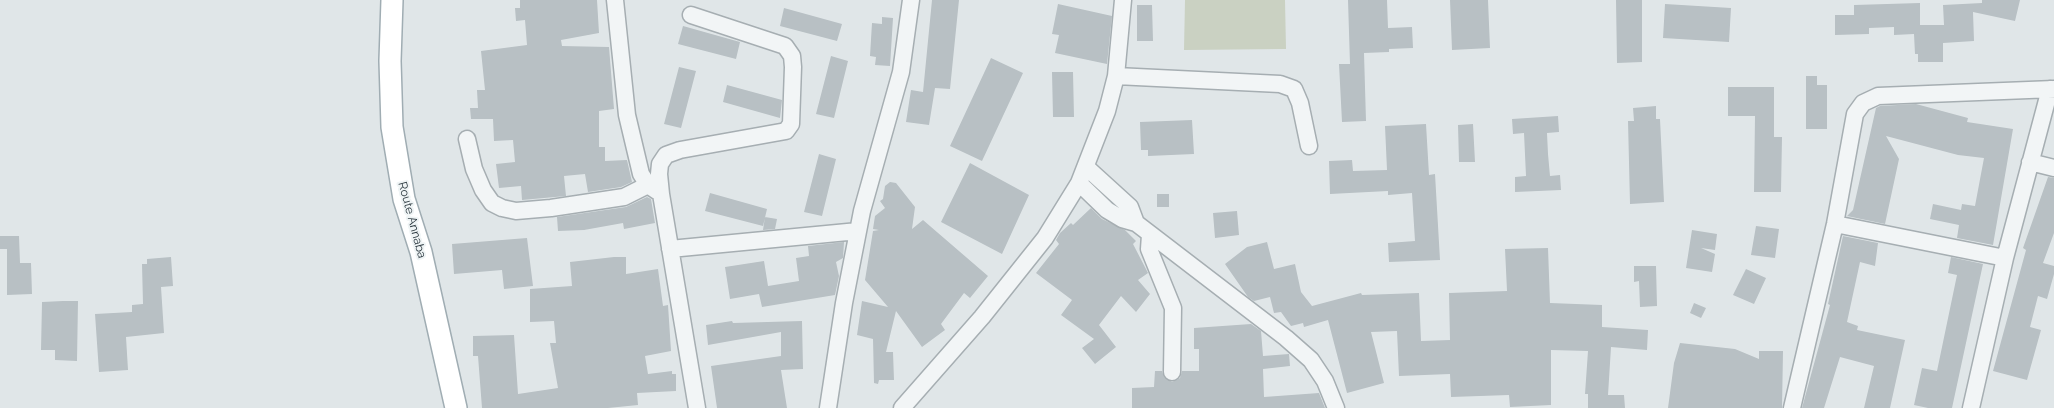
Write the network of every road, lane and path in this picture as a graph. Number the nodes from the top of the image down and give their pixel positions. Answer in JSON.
{"nodes":[{"id":1,"x":392,"y":0,"type":"edge"},
{"id":2,"x":615,"y":0,"type":"edge"},
{"id":3,"x":911,"y":0,"type":"edge"},
{"id":4,"x":1123,"y":0,"type":"edge"},
{"id":5,"x":691,"y":15,"type":"dead end"},
{"id":6,"x":1116,"y":76,"type":"junction"},
{"id":7,"x":2052,"y":89,"type":"edge"},
{"id":8,"x":467,"y":139,"type":"dead end"},
{"id":9,"x":1309,"y":146,"type":"dead end"},
{"id":10,"x":2030,"y":162,"type":"junction"},
{"id":11,"x":1086,"y":167,"type":"junction"},
{"id":12,"x":2054,"y":168,"type":"edge"},
{"id":13,"x":1079,"y":183,"type":"junction"},
{"id":14,"x":654,"y":189,"type":"junction"},
{"id":15,"x":1136,"y":223,"type":"junction"},
{"id":16,"x":1835,"y":224,"type":"junction"},
{"id":17,"x":858,"y":231,"type":"junction"},
{"id":18,"x":1150,"y":235,"type":"junction"},
{"id":19,"x":670,"y":249,"type":"junction"},
{"id":20,"x":2005,"y":258,"type":"junction"},
{"id":21,"x":1172,"y":372,"type":"dead end"},
{"id":22,"x":456,"y":408,"type":"edge"},
{"id":23,"x":697,"y":408,"type":"edge"},
{"id":24,"x":828,"y":408,"type":"edge"},
{"id":25,"x":902,"y":408,"type":"edge"},
{"id":26,"x":1336,"y":408,"type":"edge"},
{"id":27,"x":1792,"y":408,"type":"edge"},
{"id":28,"x":1970,"y":408,"type":"edge"}],
"edges":[{"from":1,"to":22,"type":"main road","name":"Route Annaba"},
{"from":2,"to":14,"type":"street"},
{"from":3,"to":17,"type":"street"},
{"from":4,"to":6,"type":"street"},
{"from":5,"to":14,"type":"street"},
{"from":6,"to":9,"type":"street"},
{"from":6,"to":11,"type":"street"},
{"from":7,"to":10,"type":"street"},
{"from":7,"to":16,"type":"street"},
{"from":8,"to":14,"type":"street"},
{"from":10,"to":12,"type":"street"},
{"from":10,"to":20,"type":"street"},
{"from":11,"to":13,"type":"street"},
{"from":11,"to":15,"type":"street"},
{"from":13,"to":15,"type":"street"},
{"from":13,"to":25,"type":"street"},
{"from":14,"to":19,"type":"street"},
{"from":15,"to":18,"type":"street"},
{"from":16,"to":20,"type":"street"},
{"from":16,"to":27,"type":"street"},
{"from":17,"to":19,"type":"street"},
{"from":17,"to":24,"type":"street"},
{"from":18,"to":21,"type":"street"},
{"from":18,"to":26,"type":"street"},
{"from":19,"to":23,"type":"street"},
{"from":20,"to":28,"type":"street"}]}
